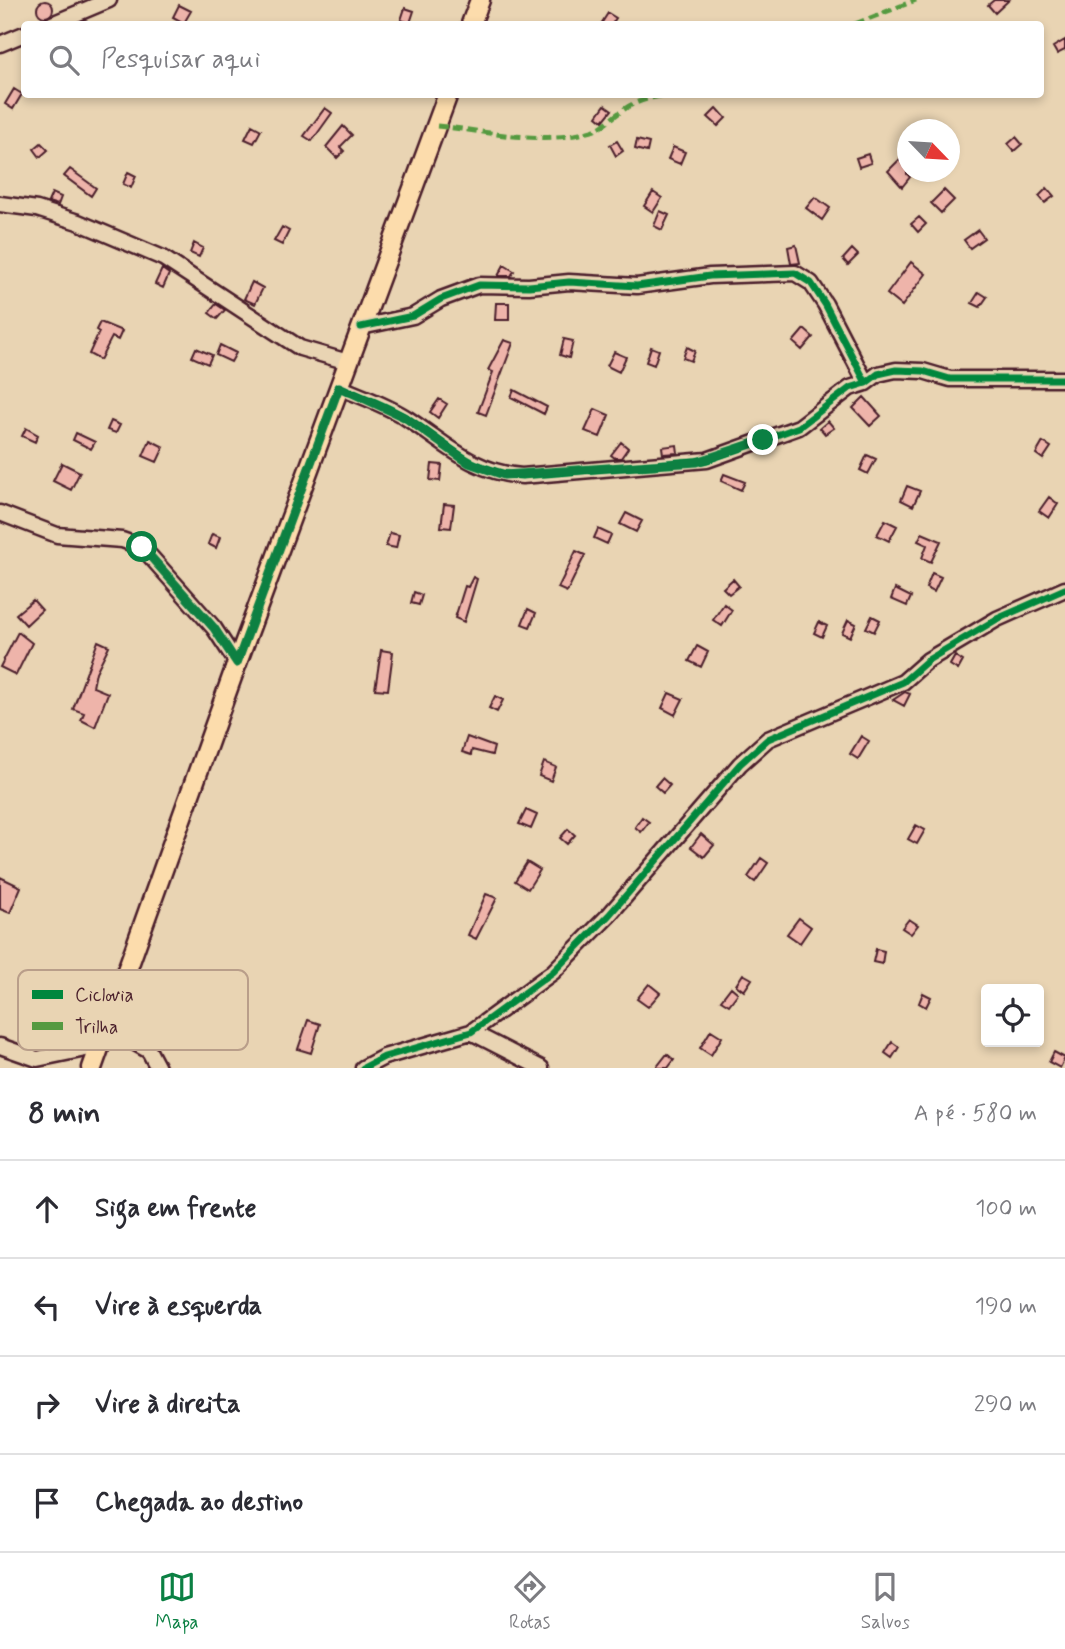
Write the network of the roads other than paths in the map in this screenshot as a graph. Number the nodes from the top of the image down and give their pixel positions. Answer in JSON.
{"nodes":[{"id":1,"x":109,"y":0,"type":"edge"},
{"id":2,"x":480,"y":0,"type":"edge"},
{"id":3,"x":59,"y":21,"type":"edge"},
{"id":4,"x":472,"y":21,"type":"edge"},
{"id":5,"x":21,"y":35,"type":"edge"},
{"id":6,"x":0,"y":44,"type":"edge"},
{"id":7,"x":447,"y":98,"type":"edge"},
{"id":8,"x":0,"y":204,"type":"edge"},
{"id":9,"x":361,"y":327,"type":"junction"},
{"id":10,"x":348,"y":362,"type":"junction"},
{"id":11,"x":1065,"y":379,"type":"edge"},
{"id":12,"x":866,"y":383,"type":"junction"},
{"id":13,"x":339,"y":387,"type":"junction"},
{"id":14,"x":0,"y":513,"type":"edge"},
{"id":15,"x":1065,"y":589,"type":"edge"},
{"id":16,"x":237,"y":663,"type":"junction"},
{"id":17,"x":128,"y":970,"type":"edge"},
{"id":18,"x":471,"y":1032,"type":"junction"},
{"id":19,"x":0,"y":1046,"type":"edge"},
{"id":20,"x":81,"y":1050,"type":"edge"},
{"id":21,"x":99,"y":1050,"type":"edge"},
{"id":22,"x":147,"y":1050,"type":"edge"},
{"id":23,"x":92,"y":1068,"type":"edge"},
{"id":24,"x":158,"y":1068,"type":"edge"},
{"id":25,"x":363,"y":1068,"type":"edge"},
{"id":26,"x":541,"y":1068,"type":"edge"}],
"edges":[{"from":1,"to":3,"type":"street"},
{"from":2,"to":4,"type":"main road"},
{"from":5,"to":6,"type":"street"},
{"from":7,"to":9,"type":"main road"},
{"from":8,"to":10,"type":"street"},
{"from":9,"to":10,"type":"main road"},
{"from":9,"to":12,"type":"street"},
{"from":10,"to":13,"type":"main road"},
{"from":11,"to":12,"type":"street"},
{"from":12,"to":13,"type":"street"},
{"from":13,"to":16,"type":"main road"},
{"from":14,"to":16,"type":"street"},
{"from":15,"to":18,"type":"street"},
{"from":16,"to":17,"type":"main road"},
{"from":18,"to":25,"type":"street"},
{"from":18,"to":26,"type":"street"},
{"from":19,"to":20,"type":"street"},
{"from":21,"to":23,"type":"main road"},
{"from":22,"to":24,"type":"street"}]}
